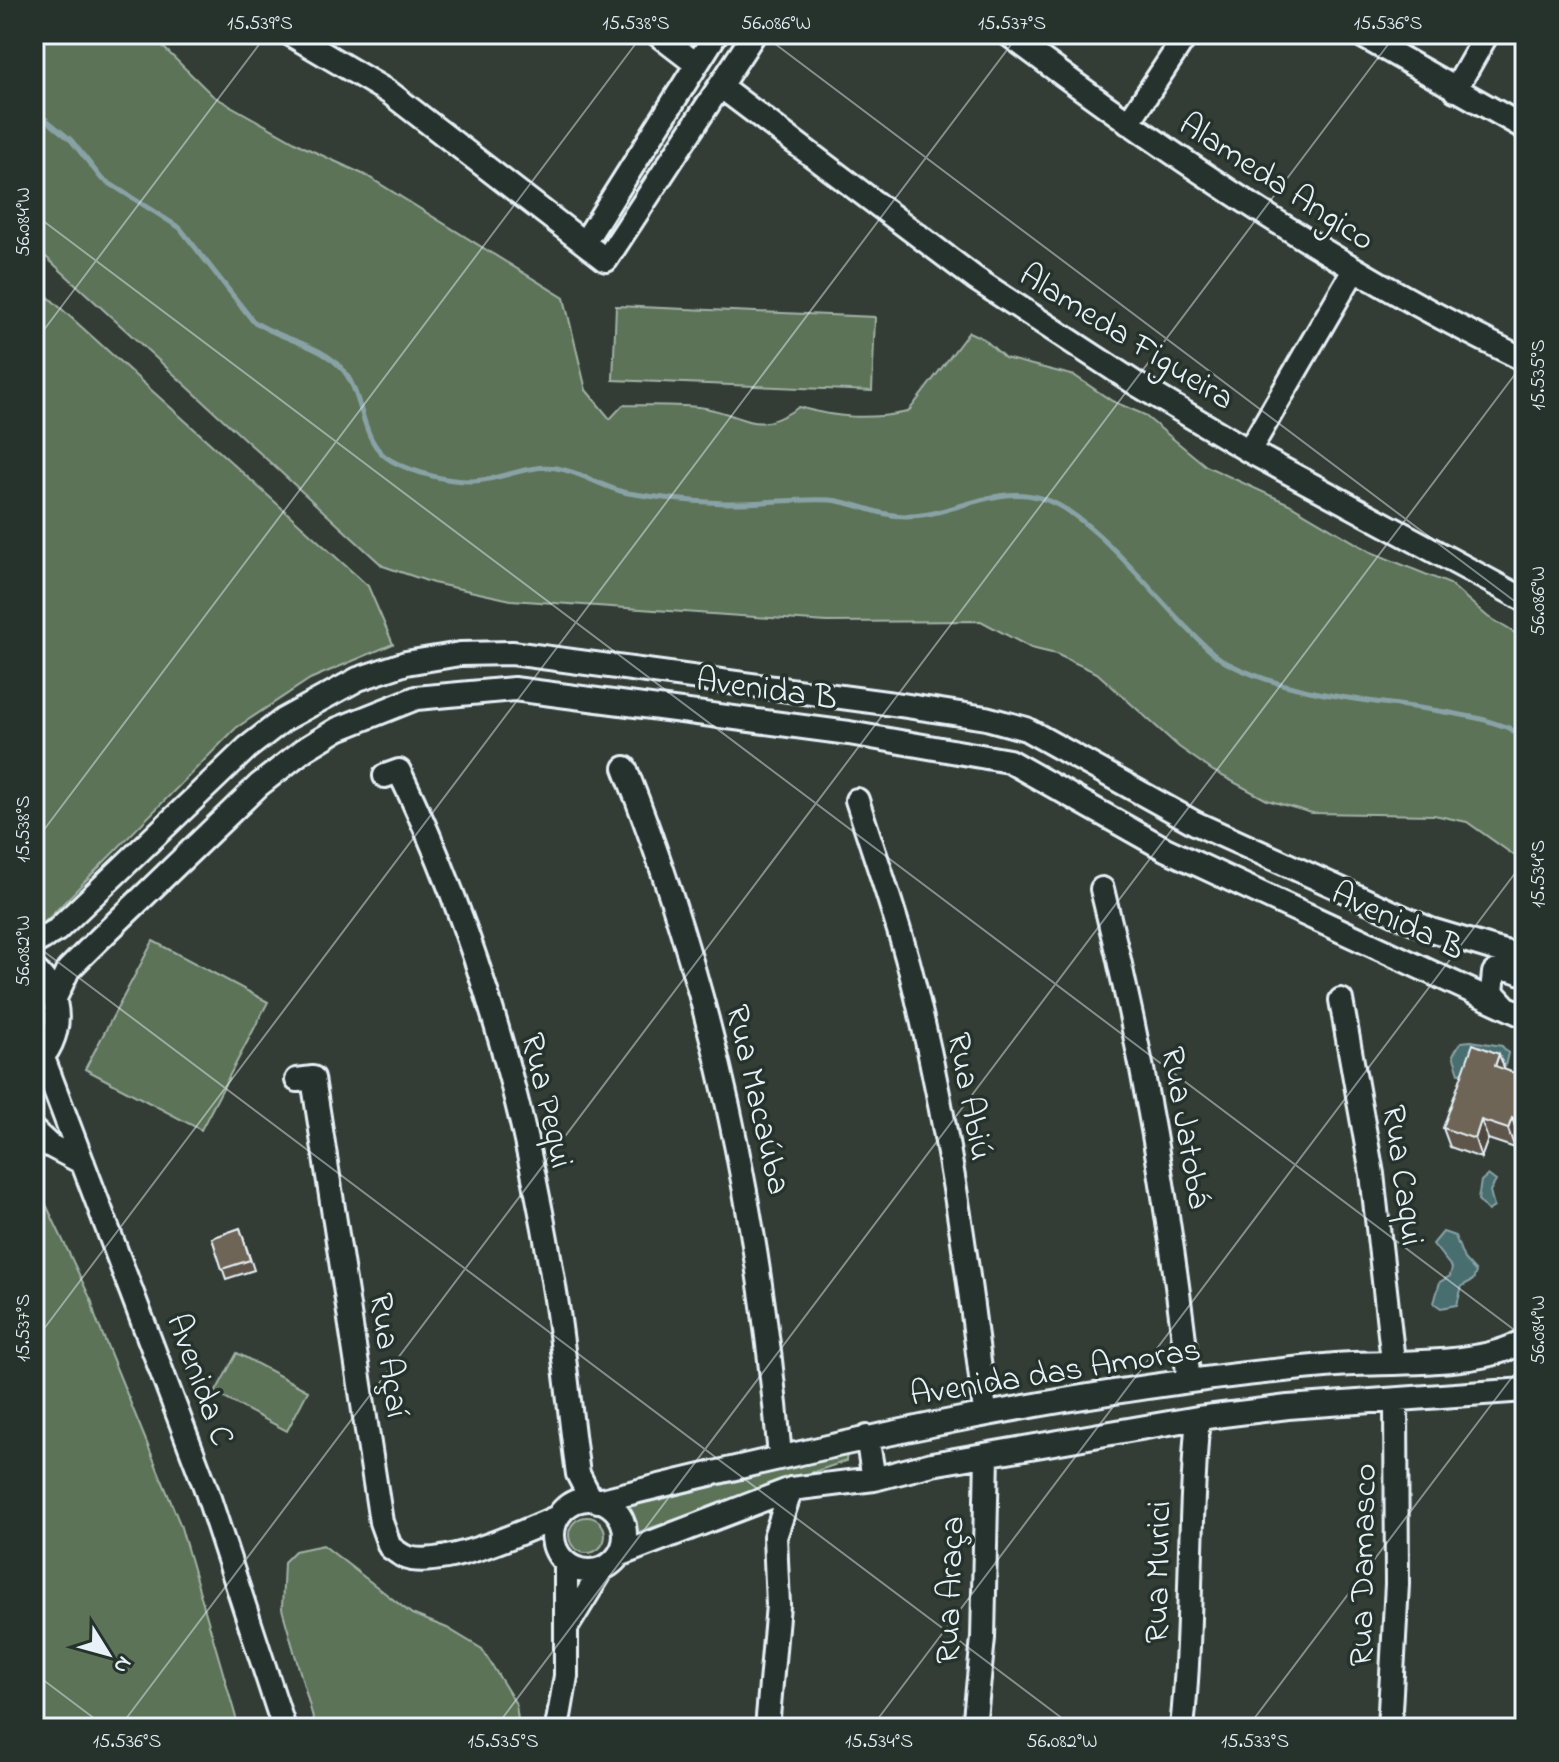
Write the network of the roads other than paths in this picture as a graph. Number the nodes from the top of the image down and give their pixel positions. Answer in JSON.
{"nodes":[{"id":1,"x":290,"y":34,"type":"edge"},
{"id":2,"x":657,"y":34,"type":"edge"},
{"id":3,"x":716,"y":34,"type":"edge"},
{"id":4,"x":1008,"y":34,"type":"edge"},
{"id":5,"x":1187,"y":34,"type":"edge"},
{"id":6,"x":1359,"y":34,"type":"edge"},
{"id":7,"x":1487,"y":34,"type":"edge"},
{"id":8,"x":751,"y":38,"type":"edge"},
{"id":9,"x":696,"y":64,"type":"junction"},
{"id":10,"x":720,"y":86,"type":"junction"},
{"id":11,"x":1455,"y":90,"type":"junction"},
{"id":12,"x":666,"y":116,"type":"junction"},
{"id":13,"x":1128,"y":123,"type":"junction"},
{"id":14,"x":1525,"y":128,"type":"edge"},
{"id":15,"x":660,"y":177,"type":"junction"},
{"id":16,"x":584,"y":243,"type":"junction"},
{"id":17,"x":1354,"y":270,"type":"junction"},
{"id":18,"x":1525,"y":360,"type":"edge"},
{"id":19,"x":1249,"y":451,"type":"junction"},
{"id":20,"x":1525,"y":600,"type":"edge"},
{"id":21,"x":625,"y":768,"type":"dead end"},
{"id":22,"x":385,"y":776,"type":"dead end"},
{"id":23,"x":857,"y":800,"type":"dead end"},
{"id":24,"x":1102,"y":889,"type":"dead end"},
{"id":25,"x":34,"y":943,"type":"edge"},
{"id":26,"x":1525,"y":958,"type":"edge"},
{"id":27,"x":1412,"y":961,"type":"junction"},
{"id":28,"x":34,"y":969,"type":"edge"},
{"id":29,"x":1525,"y":974,"type":"edge"},
{"id":30,"x":55,"y":998,"type":"junction"},
{"id":31,"x":1341,"y":1000,"type":"dead end"},
{"id":32,"x":1516,"y":1012,"type":"edge"},
{"id":33,"x":1525,"y":1025,"type":"edge"},
{"id":34,"x":38,"y":1062,"type":"edge"},
{"id":35,"x":297,"y":1080,"type":"dead end"},
{"id":36,"x":34,"y":1131,"type":"edge"},
{"id":37,"x":83,"y":1163,"type":"junction"},
{"id":38,"x":1525,"y":1340,"type":"edge"},
{"id":39,"x":1393,"y":1361,"type":"junction"},
{"id":40,"x":1285,"y":1369,"type":"junction"},
{"id":41,"x":1189,"y":1381,"type":"junction"},
{"id":42,"x":1525,"y":1390,"type":"edge"},
{"id":43,"x":1396,"y":1402,"type":"junction"},
{"id":44,"x":1288,"y":1407,"type":"junction"},
{"id":45,"x":985,"y":1412,"type":"junction"},
{"id":46,"x":1198,"y":1418,"type":"junction"},
{"id":47,"x":867,"y":1437,"type":"junction"},
{"id":48,"x":987,"y":1455,"type":"junction"},
{"id":49,"x":780,"y":1456,"type":"junction"},
{"id":50,"x":578,"y":1474,"type":"junction"},
{"id":51,"x":874,"y":1479,"type":"junction"},
{"id":52,"x":791,"y":1489,"type":"junction"},
{"id":53,"x":595,"y":1500,"type":"junction"},
{"id":54,"x":752,"y":1501,"type":"junction"},
{"id":55,"x":562,"y":1512,"type":"junction"},
{"id":56,"x":775,"y":1537,"type":"junction"},
{"id":57,"x":496,"y":1544,"type":"junction"},
{"id":58,"x":560,"y":1555,"type":"junction"},
{"id":59,"x":611,"y":1562,"type":"junction"},
{"id":60,"x":568,"y":1626,"type":"junction"},
{"id":61,"x":284,"y":1728,"type":"edge"},
{"id":62,"x":557,"y":1728,"type":"edge"},
{"id":63,"x":767,"y":1728,"type":"edge"},
{"id":64,"x":974,"y":1728,"type":"edge"},
{"id":65,"x":1182,"y":1728,"type":"edge"},
{"id":66,"x":1389,"y":1728,"type":"edge"}],
"edges":[{"from":1,"to":16,"type":"street"},
{"from":2,"to":9,"type":"street"},
{"from":3,"to":9,"type":"street"},
{"from":4,"to":13,"type":"street","name":"Alameda Angico"},
{"from":5,"to":13,"type":"street"},
{"from":6,"to":11,"type":"street"},
{"from":7,"to":11,"type":"street"},
{"from":8,"to":10,"type":"street"},
{"from":9,"to":12,"type":"street"},
{"from":10,"to":15,"type":"street"},
{"from":10,"to":19,"type":"street","name":"Alameda Figueira"},
{"from":11,"to":14,"type":"street"},
{"from":12,"to":15,"type":"street"},
{"from":12,"to":16,"type":"street"},
{"from":13,"to":17,"type":"street","name":"Alameda Angico"},
{"from":15,"to":16,"type":"street"},
{"from":17,"to":18,"type":"street","name":"Alameda Angico"},
{"from":17,"to":19,"type":"street"},
{"from":19,"to":20,"type":"street","name":"Alameda Figueira"},
{"from":21,"to":49,"type":"street","name":"Rua Macaúba"},
{"from":22,"to":50,"type":"street","name":"Rua Pequi"},
{"from":23,"to":45,"type":"street","name":"Rua Abiú"},
{"from":24,"to":41,"type":"street","name":"Rua Jatobá"},
{"from":25,"to":26,"type":"street","name":"Avenida B"},
{"from":27,"to":30,"type":"street","name":"Avenida B"},
{"from":27,"to":32,"type":"street","name":"Avenida B"},
{"from":27,"to":33,"type":"street"},
{"from":28,"to":30,"type":"street"},
{"from":29,"to":32,"type":"street"},
{"from":30,"to":34,"type":"street"},
{"from":31,"to":39,"type":"street","name":"Rua Caqui"},
{"from":32,"to":33,"type":"street","name":"Avenida B"},
{"from":34,"to":37,"type":"street","name":"Avenida C"},
{"from":35,"to":57,"type":"street","name":"Rua Açaí"},
{"from":36,"to":37,"type":"street"},
{"from":37,"to":61,"type":"street","name":"Avenida C"},
{"from":38,"to":39,"type":"street","name":"Avenida das Amoras"},
{"from":39,"to":40,"type":"street","name":"Avenida das Amoras"},
{"from":40,"to":41,"type":"street","name":"Avenida das Amoras"},
{"from":40,"to":44,"type":"street"},
{"from":41,"to":45,"type":"street","name":"Avenida das Amoras"},
{"from":42,"to":43,"type":"street","name":"Avenida das Amoras"},
{"from":43,"to":44,"type":"street","name":"Avenida das Amoras"},
{"from":43,"to":66,"type":"street","name":"Rua Damasco"},
{"from":44,"to":46,"type":"street","name":"Avenida das Amoras"},
{"from":45,"to":47,"type":"street","name":"Avenida das Amoras"},
{"from":46,"to":48,"type":"street","name":"Avenida das Amoras"},
{"from":46,"to":65,"type":"street","name":"Rua Murici"},
{"from":47,"to":49,"type":"street","name":"Avenida das Amoras"},
{"from":47,"to":51,"type":"street"},
{"from":48,"to":51,"type":"street","name":"Avenida das Amoras"},
{"from":48,"to":64,"type":"street","name":"Rua Araça"},
{"from":49,"to":53,"type":"street","name":"Avenida das Amoras"},
{"from":50,"to":53,"type":"street","name":"Rua Pequi"},
{"from":50,"to":55,"type":"street","name":"Rua Pequi"},
{"from":51,"to":52,"type":"street","name":"Avenida das Amoras"},
{"from":52,"to":54,"type":"street","name":"Avenida das Amoras"},
{"from":52,"to":56,"type":"street"},
{"from":53,"to":55,"type":"street"},
{"from":53,"to":59,"type":"street"},
{"from":54,"to":56,"type":"street"},
{"from":54,"to":59,"type":"street","name":"Avenida das Amoras"},
{"from":55,"to":57,"type":"street","name":"Rua Açaí"},
{"from":55,"to":58,"type":"street"},
{"from":56,"to":63,"type":"street"},
{"from":57,"to":58,"type":"street","name":"Rua Açaí"},
{"from":58,"to":59,"type":"street"},
{"from":58,"to":60,"type":"street"},
{"from":59,"to":60,"type":"street"},
{"from":60,"to":62,"type":"street"}]}
